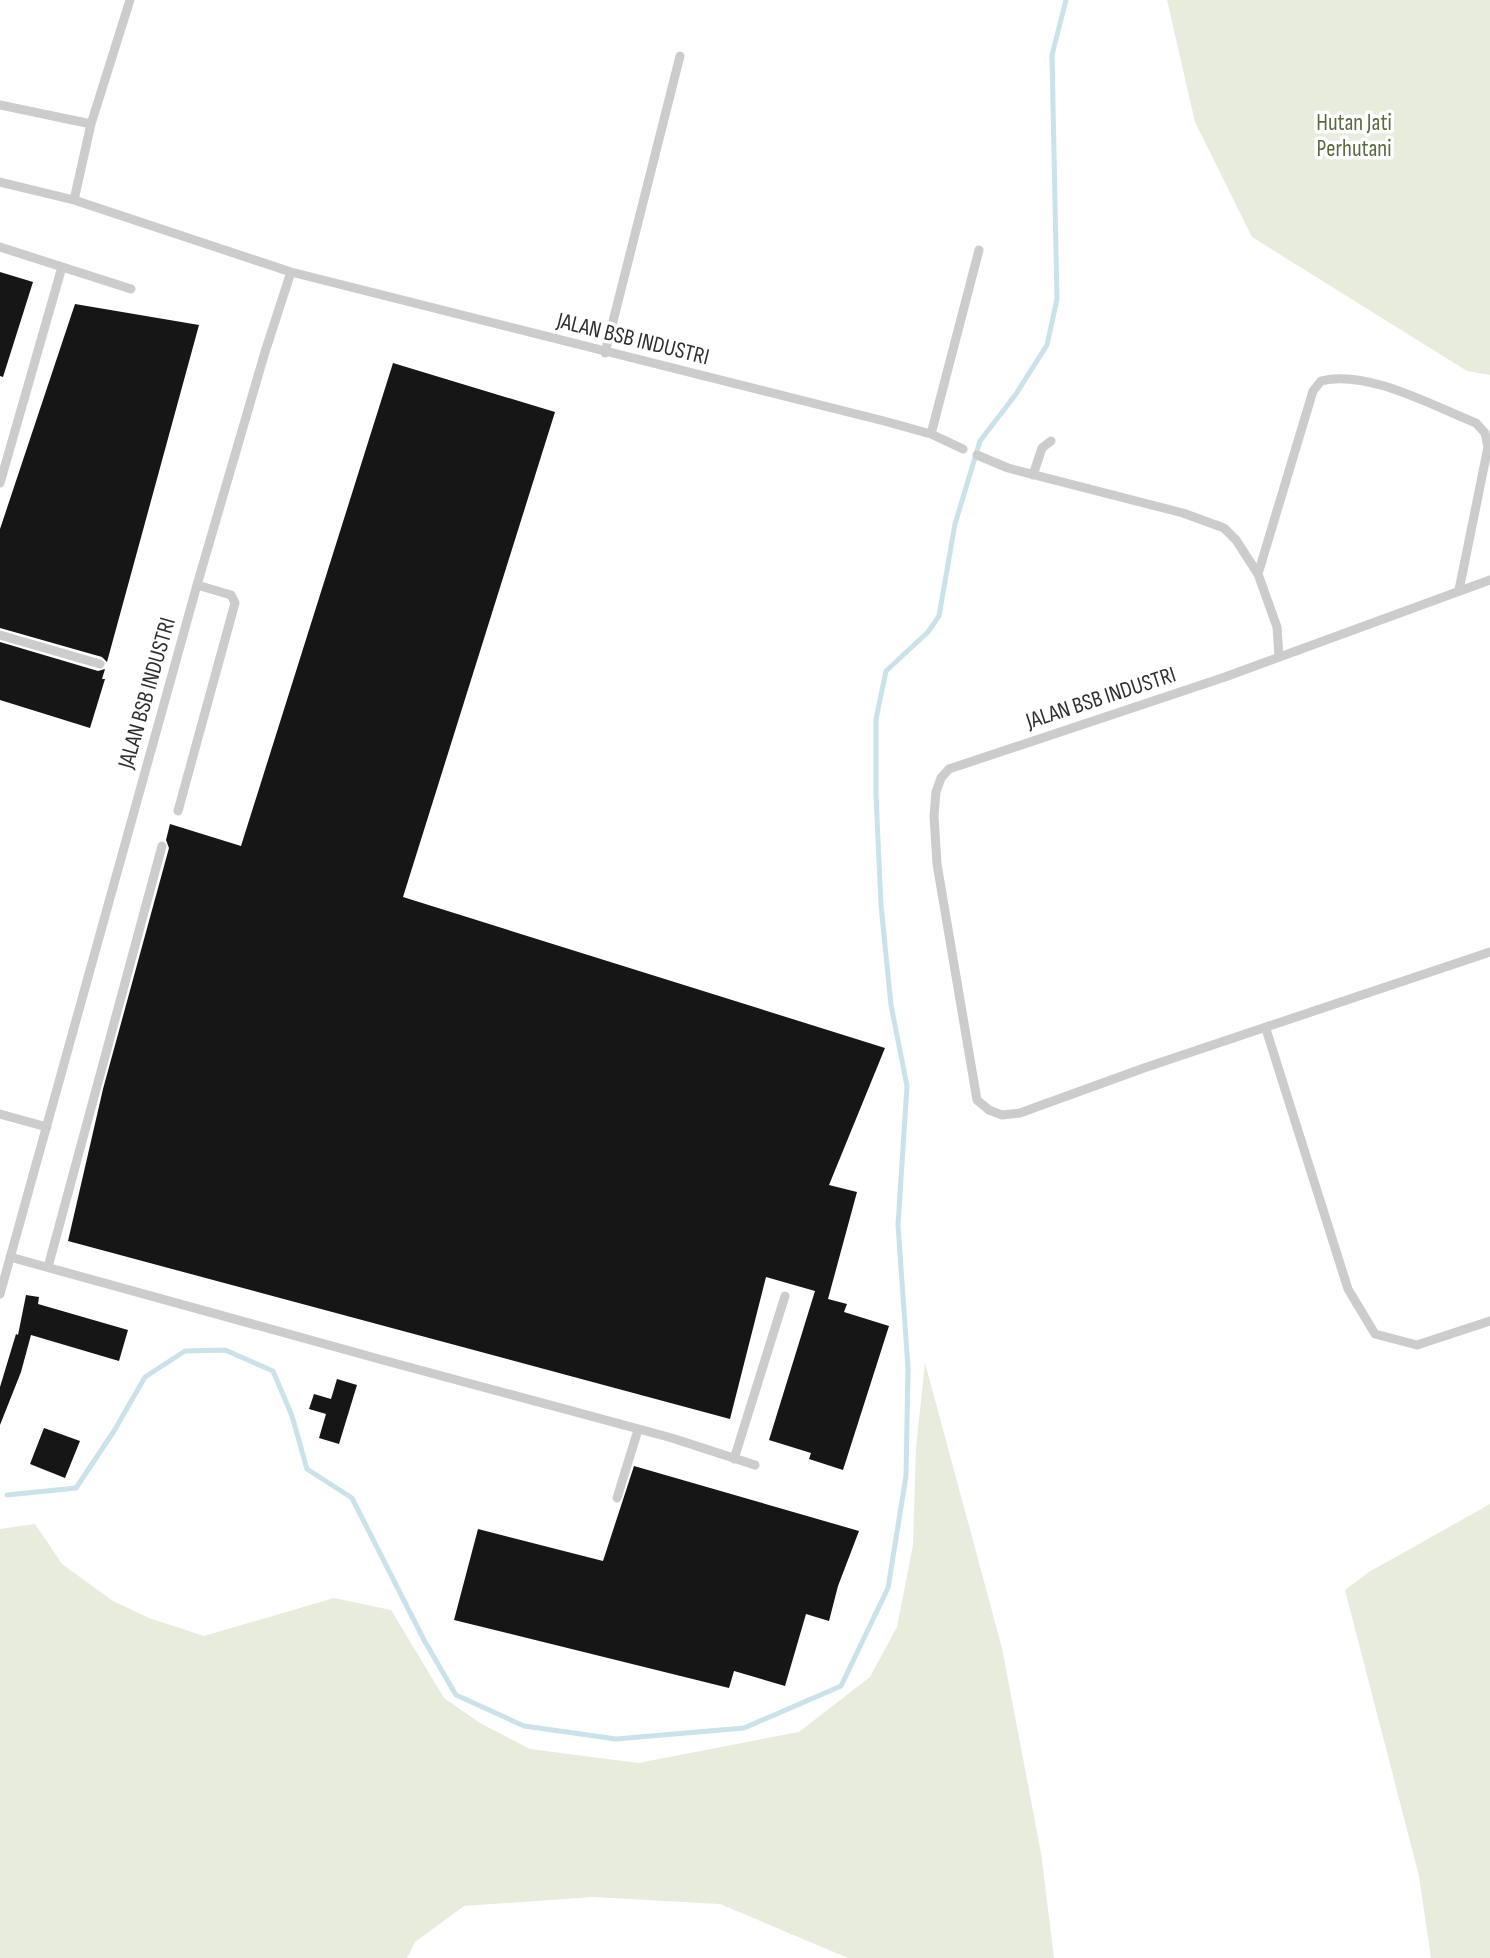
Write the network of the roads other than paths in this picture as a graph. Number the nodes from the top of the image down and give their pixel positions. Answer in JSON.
{"nodes":[{"id":1,"x":130,"y":0,"type":"edge"},
{"id":2,"x":680,"y":56,"type":"dead end"},
{"id":3,"x":0,"y":105,"type":"edge"},
{"id":4,"x":92,"y":124,"type":"junction"},
{"id":5,"x":0,"y":182,"type":"edge"},
{"id":6,"x":74,"y":200,"type":"junction"},
{"id":7,"x":0,"y":247,"type":"edge"},
{"id":8,"x":979,"y":250,"type":"dead end"},
{"id":9,"x":62,"y":267,"type":"junction"},
{"id":10,"x":291,"y":272,"type":"junction"},
{"id":11,"x":131,"y":289,"type":"dead end"},
{"id":12,"x":605,"y":353,"type":"junction"},
{"id":13,"x":931,"y":434,"type":"junction"},
{"id":14,"x":1051,"y":441,"type":"dead end"},
{"id":15,"x":963,"y":449,"type":"dead end"},
{"id":16,"x":976,"y":455,"type":"dead end"},
{"id":17,"x":1033,"y":475,"type":"junction"},
{"id":18,"x":0,"y":483,"type":"edge"},
{"id":19,"x":1258,"y":574,"type":"junction"},
{"id":20,"x":1490,"y":580,"type":"edge"},
{"id":21,"x":197,"y":585,"type":"junction"},
{"id":22,"x":1459,"y":590,"type":"junction"},
{"id":23,"x":0,"y":635,"type":"edge"},
{"id":24,"x":1279,"y":657,"type":"junction"},
{"id":25,"x":100,"y":664,"type":"dead end"},
{"id":26,"x":178,"y":811,"type":"dead end"},
{"id":27,"x":162,"y":846,"type":"dead end"},
{"id":28,"x":1490,"y":953,"type":"edge"},
{"id":29,"x":1266,"y":1029,"type":"junction"},
{"id":30,"x":0,"y":1114,"type":"edge"},
{"id":31,"x":47,"y":1126,"type":"junction"},
{"id":32,"x":10,"y":1257,"type":"junction"},
{"id":33,"x":48,"y":1267,"type":"junction"},
{"id":34,"x":0,"y":1294,"type":"edge"},
{"id":35,"x":785,"y":1296,"type":"dead end"},
{"id":36,"x":1490,"y":1321,"type":"edge"},
{"id":37,"x":638,"y":1430,"type":"junction"},
{"id":38,"x":734,"y":1459,"type":"junction"},
{"id":39,"x":755,"y":1465,"type":"dead end"},
{"id":40,"x":617,"y":1498,"type":"dead end"}],
"edges":[{"from":1,"to":4,"type":"lane"},
{"from":2,"to":12,"type":"lane"},
{"from":3,"to":4,"type":"lane"},
{"from":4,"to":6,"type":"lane"},
{"from":5,"to":6,"type":"lane","name":"JALAN BSB INDUSTRI"},
{"from":6,"to":10,"type":"lane","name":"JALAN BSB INDUSTRI"},
{"from":7,"to":9,"type":"lane"},
{"from":8,"to":13,"type":"lane"},
{"from":9,"to":11,"type":"lane"},
{"from":9,"to":18,"type":"lane"},
{"from":10,"to":12,"type":"lane","name":"JALAN BSB INDUSTRI"},
{"from":10,"to":21,"type":"lane","name":"JALAN BSB INDUSTRI"},
{"from":12,"to":13,"type":"lane","name":"JALAN BSB INDUSTRI"},
{"from":13,"to":15,"type":"lane","name":"JALAN BSB INDUSTRI"},
{"from":14,"to":17,"type":"lane"},
{"from":16,"to":17,"type":"lane"},
{"from":17,"to":19,"type":"lane"},
{"from":19,"to":22,"type":"lane"},
{"from":19,"to":24,"type":"lane"},
{"from":20,"to":22,"type":"lane","name":"JALAN BSB INDUSTRI"},
{"from":21,"to":26,"type":"lane"},
{"from":21,"to":31,"type":"lane","name":"JALAN BSB INDUSTRI"},
{"from":22,"to":24,"type":"lane","name":"JALAN BSB INDUSTRI"},
{"from":23,"to":25,"type":"lane"},
{"from":24,"to":29,"type":"lane","name":"JALAN BSB INDUSTRI"},
{"from":27,"to":33,"type":"lane"},
{"from":28,"to":29,"type":"lane"},
{"from":29,"to":36,"type":"lane"},
{"from":30,"to":31,"type":"lane"},
{"from":31,"to":32,"type":"lane","name":"JALAN BSB INDUSTRI"},
{"from":32,"to":33,"type":"lane"},
{"from":32,"to":34,"type":"lane","name":"JALAN BSB INDUSTRI"},
{"from":33,"to":37,"type":"lane"},
{"from":35,"to":38,"type":"lane"},
{"from":37,"to":38,"type":"lane"},
{"from":37,"to":40,"type":"lane"},
{"from":38,"to":39,"type":"lane"}]}
